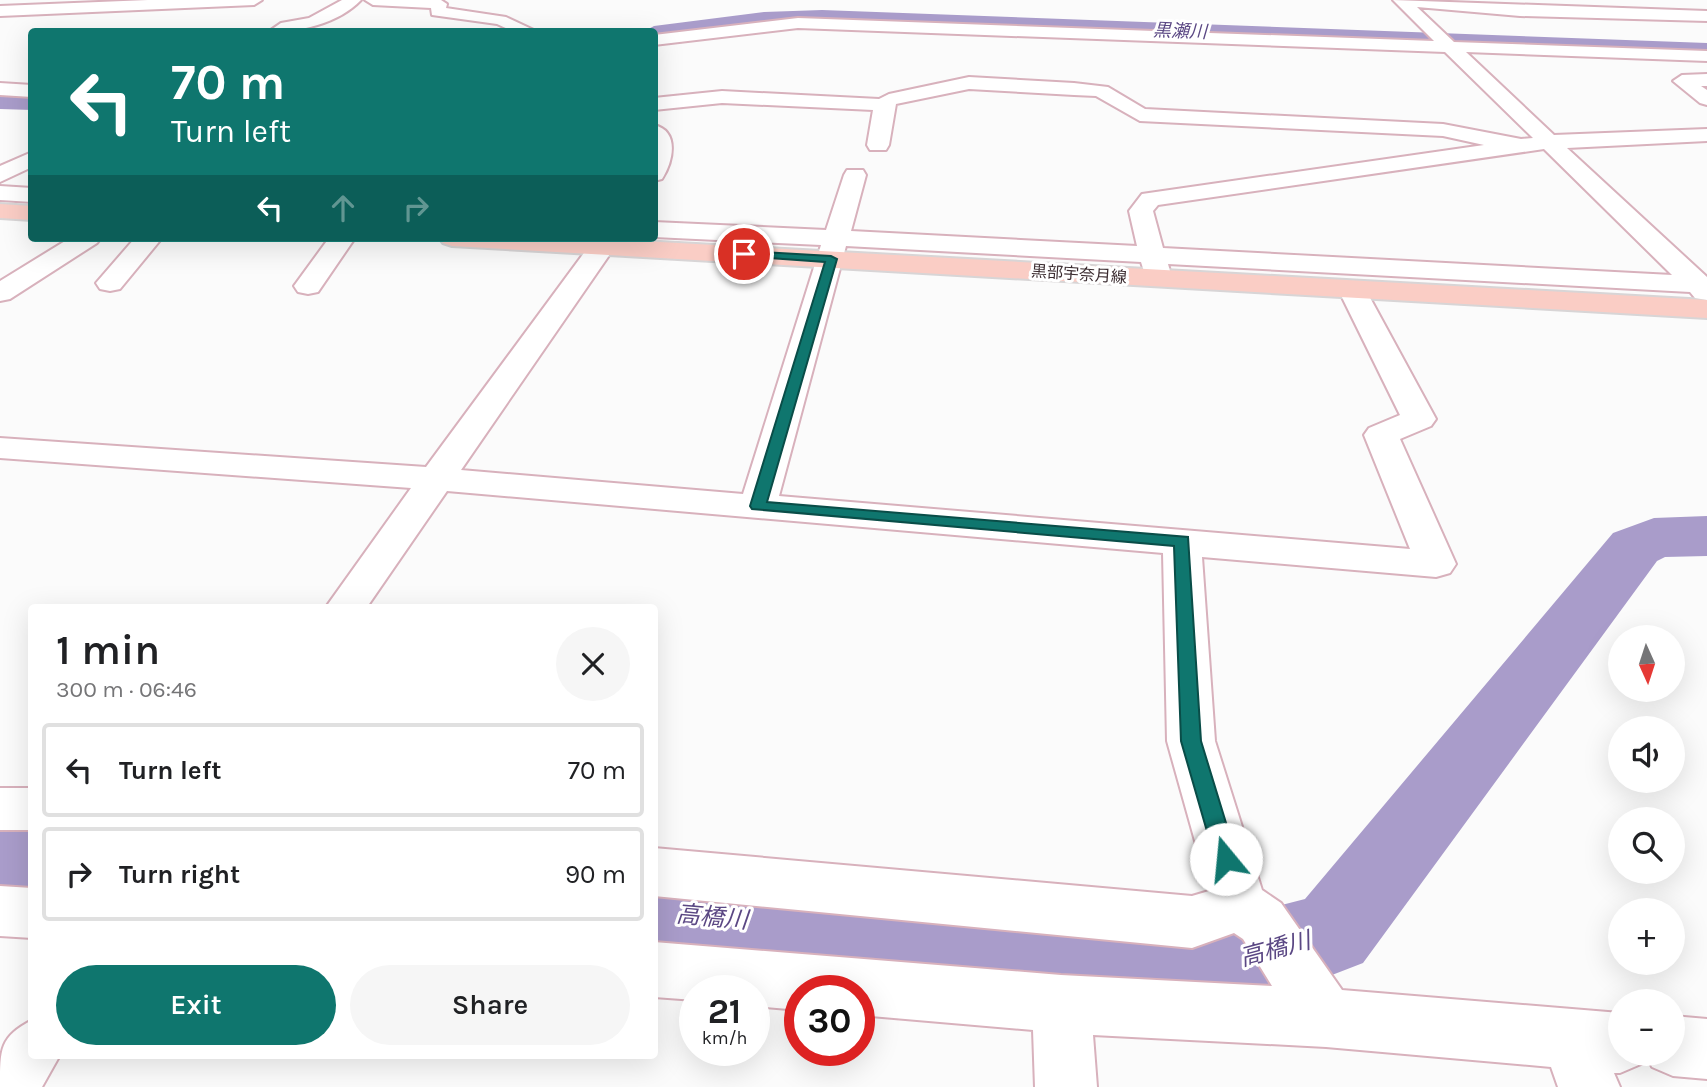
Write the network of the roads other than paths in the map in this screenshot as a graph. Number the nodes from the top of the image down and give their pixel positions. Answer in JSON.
{"nodes":[{"id":1,"x":254,"y":0,"type":"edge"},
{"id":2,"x":354,"y":0,"type":"edge"},
{"id":3,"x":373,"y":0,"type":"edge"},
{"id":4,"x":1401,"y":0,"type":"edge"},
{"id":5,"x":488,"y":1,"type":"edge"},
{"id":6,"x":153,"y":3,"type":"edge"},
{"id":7,"x":439,"y":4,"type":"junction"},
{"id":8,"x":0,"y":11,"type":"edge"},
{"id":9,"x":1707,"y":16,"type":"edge"},
{"id":10,"x":283,"y":28,"type":"edge"},
{"id":11,"x":520,"y":28,"type":"edge"},
{"id":12,"x":658,"y":34,"type":"edge"},
{"id":13,"x":1442,"y":41,"type":"junction"},
{"id":14,"x":1707,"y":56,"type":"edge"},
{"id":15,"x":1707,"y":80,"type":"edge"},
{"id":16,"x":0,"y":89,"type":"edge"},
{"id":17,"x":28,"y":91,"type":"edge"},
{"id":18,"x":1707,"y":99,"type":"edge"},
{"id":19,"x":658,"y":104,"type":"edge"},
{"id":20,"x":884,"y":105,"type":"junction"},
{"id":21,"x":658,"y":134,"type":"edge"},
{"id":22,"x":1707,"y":135,"type":"edge"},
{"id":23,"x":1548,"y":142,"type":"junction"},
{"id":24,"x":878,"y":145,"type":"dead end"},
{"id":25,"x":1522,"y":146,"type":"junction"},
{"id":26,"x":28,"y":160,"type":"edge"},
{"id":27,"x":658,"y":163,"type":"edge"},
{"id":28,"x":855,"y":174,"type":"dead end"},
{"id":29,"x":0,"y":175,"type":"edge"},
{"id":30,"x":0,"y":193,"type":"edge"},
{"id":31,"x":28,"y":195,"type":"edge"},
{"id":32,"x":0,"y":211,"type":"edge"},
{"id":33,"x":28,"y":213,"type":"edge"},
{"id":34,"x":658,"y":229,"type":"edge"},
{"id":35,"x":82,"y":242,"type":"edge"},
{"id":36,"x":146,"y":242,"type":"edge"},
{"id":37,"x":339,"y":242,"type":"edge"},
{"id":38,"x":574,"y":242,"type":"edge"},
{"id":39,"x":605,"y":243,"type":"edge"},
{"id":40,"x":833,"y":248,"type":"junction"},
{"id":41,"x":1155,"y":268,"type":"junction"},
{"id":42,"x":110,"y":283,"type":"dead end"},
{"id":43,"x":308,"y":286,"type":"dead end"},
{"id":44,"x":1352,"y":289,"type":"junction"},
{"id":45,"x":0,"y":293,"type":"edge"},
{"id":46,"x":1705,"y":293,"type":"edge"},
{"id":47,"x":0,"y":448,"type":"edge"},
{"id":48,"x":436,"y":479,"type":"junction"},
{"id":49,"x":758,"y":506,"type":"junction"},
{"id":50,"x":1182,"y":541,"type":"junction"},
{"id":51,"x":348,"y":604,"type":"edge"},
{"id":52,"x":0,"y":808,"type":"edge"},
{"id":53,"x":28,"y":809,"type":"edge"},
{"id":54,"x":658,"y":872,"type":"edge"},
{"id":55,"x":1241,"y":906,"type":"junction"},
{"id":56,"x":0,"y":911,"type":"edge"},
{"id":57,"x":28,"y":914,"type":"edge"},
{"id":58,"x":658,"y":969,"type":"edge"},
{"id":59,"x":1061,"y":1004,"type":"junction"},
{"id":60,"x":1326,"y":1018,"type":"junction"},
{"id":61,"x":1685,"y":1047,"type":"edge"},
{"id":62,"x":1707,"y":1049,"type":"edge"},
{"id":63,"x":28,"y":1055,"type":"edge"},
{"id":64,"x":1594,"y":1057,"type":"edge"},
{"id":65,"x":5,"y":1087,"type":"edge"},
{"id":66,"x":1066,"y":1087,"type":"edge"}],
"edges":[{"from":1,"to":6,"type":"street"},
{"from":2,"to":10,"type":"street"},
{"from":3,"to":7,"type":"street"},
{"from":4,"to":9,"type":"street"},
{"from":4,"to":13,"type":"street"},
{"from":5,"to":7,"type":"street"},
{"from":6,"to":8,"type":"street"},
{"from":7,"to":11,"type":"street"},
{"from":12,"to":13,"type":"street"},
{"from":13,"to":14,"type":"street"},
{"from":13,"to":23,"type":"street"},
{"from":15,"to":18,"type":"street"},
{"from":16,"to":17,"type":"street"},
{"from":19,"to":20,"type":"street"},
{"from":20,"to":24,"type":"street"},
{"from":20,"to":25,"type":"street"},
{"from":21,"to":27,"type":"street"},
{"from":22,"to":23,"type":"street"},
{"from":23,"to":25,"type":"street"},
{"from":23,"to":46,"type":"street"},
{"from":25,"to":41,"type":"street"},
{"from":26,"to":29,"type":"street"},
{"from":28,"to":40,"type":"street"},
{"from":30,"to":31,"type":"street"},
{"from":32,"to":33,"type":"main road"},
{"from":34,"to":40,"type":"street"},
{"from":35,"to":45,"type":"street"},
{"from":36,"to":42,"type":"street"},
{"from":37,"to":43,"type":"street"},
{"from":38,"to":39,"type":"main road","name":"黒部宇奈月線"},
{"from":39,"to":40,"type":"main road","name":"黒部宇奈月線"},
{"from":39,"to":48,"type":"street"},
{"from":40,"to":41,"type":"main road","name":"黒部宇奈月線"},
{"from":40,"to":49,"type":"street"},
{"from":41,"to":44,"type":"main road","name":"黒部宇奈月線"},
{"from":41,"to":46,"type":"street"},
{"from":44,"to":46,"type":"main road","name":"黒部宇奈月線"},
{"from":44,"to":50,"type":"street"},
{"from":47,"to":48,"type":"street"},
{"from":48,"to":49,"type":"street"},
{"from":48,"to":51,"type":"street"},
{"from":49,"to":50,"type":"street"},
{"from":50,"to":55,"type":"street"},
{"from":52,"to":53,"type":"street"},
{"from":54,"to":55,"type":"street"},
{"from":55,"to":60,"type":"street"},
{"from":56,"to":57,"type":"street"},
{"from":58,"to":59,"type":"street"},
{"from":59,"to":60,"type":"street"},
{"from":59,"to":66,"type":"street"},
{"from":60,"to":64,"type":"street"},
{"from":61,"to":62,"type":"street"},
{"from":63,"to":65,"type":"street"}]}
